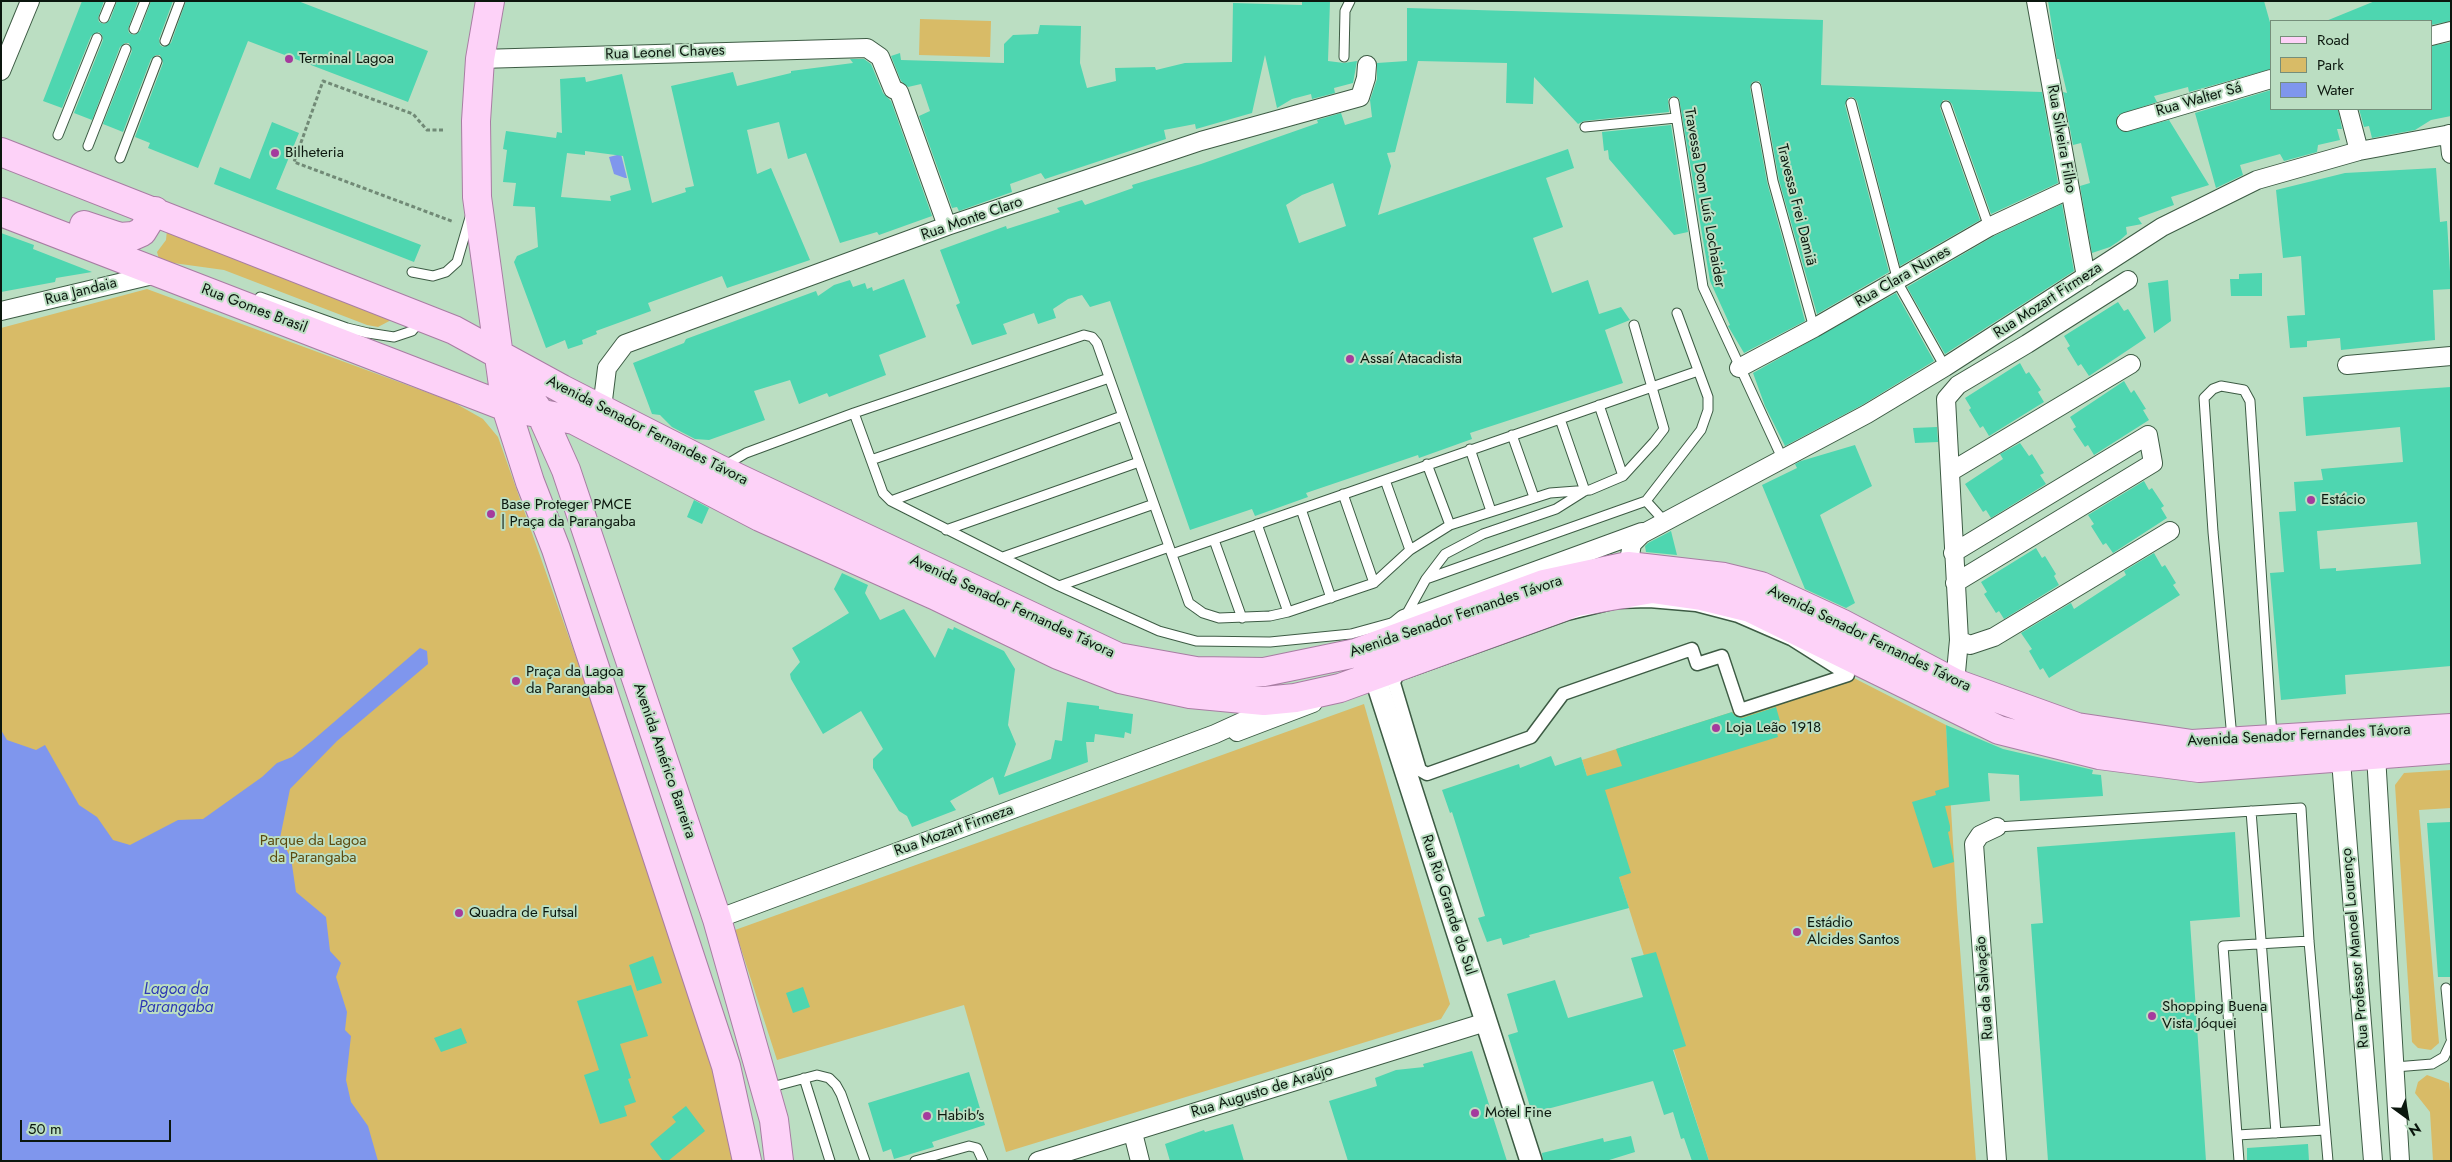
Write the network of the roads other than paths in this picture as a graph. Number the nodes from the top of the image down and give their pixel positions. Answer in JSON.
{"nodes":[{"id":1,"x":30,"y":1,"type":"edge"},
{"id":2,"x":111,"y":1,"type":"edge"},
{"id":3,"x":145,"y":1,"type":"edge"},
{"id":4,"x":180,"y":1,"type":"edge"},
{"id":5,"x":490,"y":1,"type":"edge"},
{"id":6,"x":1350,"y":1,"type":"edge"},
{"id":7,"x":2036,"y":1,"type":"edge"},
{"id":8,"x":104,"y":18,"type":"dead end"},
{"id":9,"x":134,"y":29,"type":"dead end"},
{"id":10,"x":2451,"y":31,"type":"edge"},
{"id":11,"x":2432,"y":36,"type":"edge"},
{"id":12,"x":97,"y":38,"type":"dead end"},
{"id":13,"x":165,"y":41,"type":"dead end"},
{"id":14,"x":126,"y":49,"type":"dead end"},
{"id":15,"x":1344,"y":57,"type":"dead end"},
{"id":16,"x":480,"y":59,"type":"junction"},
{"id":17,"x":157,"y":61,"type":"dead end"},
{"id":18,"x":1367,"y":65,"type":"dead end"},
{"id":19,"x":1,"y":71,"type":"edge"},
{"id":20,"x":2270,"y":79,"type":"edge"},
{"id":21,"x":1756,"y":87,"type":"dead end"},
{"id":22,"x":1674,"y":102,"type":"dead end"},
{"id":23,"x":1851,"y":103,"type":"dead end"},
{"id":24,"x":1946,"y":106,"type":"dead end"},
{"id":25,"x":2348,"y":110,"type":"edge"},
{"id":26,"x":1676,"y":118,"type":"junction"},
{"id":27,"x":2126,"y":122,"type":"dead end"},
{"id":28,"x":1585,"y":127,"type":"dead end"},
{"id":29,"x":2450,"y":134,"type":"edge"},
{"id":30,"x":58,"y":135,"type":"dead end"},
{"id":31,"x":88,"y":146,"type":"dead end"},
{"id":32,"x":2359,"y":151,"type":"junction"},
{"id":33,"x":1,"y":152,"type":"edge"},
{"id":34,"x":2451,"y":154,"type":"edge"},
{"id":35,"x":120,"y":158,"type":"dead end"},
{"id":36,"x":2070,"y":189,"type":"junction"},
{"id":37,"x":478,"y":198,"type":"junction"},
{"id":38,"x":155,"y":212,"type":"junction"},
{"id":39,"x":5,"y":213,"type":"edge"},
{"id":40,"x":947,"y":226,"type":"junction"},
{"id":41,"x":1989,"y":227,"type":"junction"},
{"id":42,"x":412,"y":272,"type":"dead end"},
{"id":43,"x":160,"y":273,"type":"junction"},
{"id":44,"x":2086,"y":276,"type":"junction"},
{"id":45,"x":1897,"y":280,"type":"junction"},
{"id":46,"x":2128,"y":280,"type":"dead end"},
{"id":47,"x":192,"y":285,"type":"junction"},
{"id":48,"x":221,"y":286,"type":"dead end"},
{"id":49,"x":254,"y":296,"type":"dead end"},
{"id":50,"x":1,"y":311,"type":"edge"},
{"id":51,"x":1677,"y":313,"type":"dead end"},
{"id":52,"x":423,"y":317,"type":"junction"},
{"id":53,"x":2015,"y":322,"type":"junction"},
{"id":54,"x":1634,"y":325,"type":"dead end"},
{"id":55,"x":1814,"y":328,"type":"junction"},
{"id":56,"x":2027,"y":344,"type":"junction"},
{"id":57,"x":499,"y":354,"type":"junction"},
{"id":58,"x":2451,"y":356,"type":"edge"},
{"id":59,"x":2131,"y":364,"type":"dead end"},
{"id":60,"x":2347,"y":365,"type":"dead end"},
{"id":61,"x":1946,"y":367,"type":"junction"},
{"id":62,"x":1739,"y":368,"type":"junction"},
{"id":63,"x":1698,"y":371,"type":"junction"},
{"id":64,"x":1109,"y":378,"type":"junction"},
{"id":65,"x":1653,"y":387,"type":"junction"},
{"id":66,"x":1599,"y":405,"type":"junction"},
{"id":67,"x":506,"y":407,"type":"junction"},
{"id":68,"x":602,"y":408,"type":"junction"},
{"id":69,"x":854,"y":413,"type":"junction"},
{"id":70,"x":541,"y":414,"type":"junction"},
{"id":71,"x":1122,"y":416,"type":"junction"},
{"id":72,"x":1560,"y":419,"type":"junction"},
{"id":73,"x":1512,"y":435,"type":"junction"},
{"id":74,"x":1470,"y":450,"type":"junction"},
{"id":75,"x":871,"y":460,"type":"junction"},
{"id":76,"x":1783,"y":460,"type":"junction"},
{"id":77,"x":1139,"y":462,"type":"junction"},
{"id":78,"x":1427,"y":464,"type":"junction"},
{"id":79,"x":719,"y":469,"type":"junction"},
{"id":80,"x":1950,"y":472,"type":"junction"},
{"id":81,"x":1623,"y":476,"type":"junction"},
{"id":82,"x":1385,"y":480,"type":"junction"},
{"id":83,"x":2058,"y":489,"type":"junction"},
{"id":84,"x":1585,"y":491,"type":"junction"},
{"id":85,"x":1343,"y":494,"type":"junction"},
{"id":86,"x":1534,"y":497,"type":"junction"},
{"id":87,"x":891,"y":501,"type":"junction"},
{"id":88,"x":1646,"y":501,"type":"junction"},
{"id":89,"x":1154,"y":504,"type":"junction"},
{"id":90,"x":1301,"y":509,"type":"junction"},
{"id":91,"x":1491,"y":511,"type":"junction"},
{"id":92,"x":2065,"y":517,"type":"junction"},
{"id":93,"x":1666,"y":523,"type":"junction"},
{"id":94,"x":1256,"y":524,"type":"junction"},
{"id":95,"x":1450,"y":525,"type":"junction"},
{"id":96,"x":946,"y":530,"type":"junction"},
{"id":97,"x":2170,"y":531,"type":"dead end"},
{"id":98,"x":1214,"y":540,"type":"junction"},
{"id":99,"x":1410,"y":550,"type":"junction"},
{"id":100,"x":1170,"y":551,"type":"junction"},
{"id":101,"x":1953,"y":553,"type":"junction"},
{"id":102,"x":1003,"y":557,"type":"junction"},
{"id":103,"x":1628,"y":566,"type":"junction"},
{"id":104,"x":1426,"y":579,"type":"junction"},
{"id":105,"x":1374,"y":583,"type":"junction"},
{"id":106,"x":1955,"y":583,"type":"junction"},
{"id":107,"x":1059,"y":586,"type":"junction"},
{"id":108,"x":1331,"y":598,"type":"junction"},
{"id":109,"x":1696,"y":605,"type":"joint"},
{"id":110,"x":1288,"y":612,"type":"junction"},
{"id":111,"x":1242,"y":618,"type":"junction"},
{"id":112,"x":1404,"y":619,"type":"junction"},
{"id":113,"x":1959,"y":640,"type":"junction"},
{"id":114,"x":1367,"y":652,"type":"junction"},
{"id":115,"x":1954,"y":683,"type":"junction"},
{"id":116,"x":1340,"y":688,"type":"junction"},
{"id":117,"x":1264,"y":701,"type":"junction"},
{"id":118,"x":2451,"y":728,"type":"edge"},
{"id":119,"x":2272,"y":739,"type":"junction"},
{"id":120,"x":2233,"y":742,"type":"junction"},
{"id":121,"x":1190,"y":743,"type":"junction"},
{"id":122,"x":2340,"y":746,"type":"junction"},
{"id":123,"x":2451,"y":749,"type":"edge"},
{"id":124,"x":2376,"y":755,"type":"junction"},
{"id":125,"x":2250,"y":811,"type":"junction"},
{"id":126,"x":1997,"y":827,"type":"joint"},
{"id":127,"x":717,"y":919,"type":"junction"},
{"id":128,"x":2309,"y":941,"type":"junction"},
{"id":129,"x":2262,"y":943,"type":"junction"},
{"id":130,"x":2446,"y":988,"type":"dead end"},
{"id":131,"x":1486,"y":1022,"type":"junction"},
{"id":132,"x":2451,"y":1038,"type":"edge"},
{"id":133,"x":2451,"y":1042,"type":"edge"},
{"id":134,"x":2395,"y":1067,"type":"junction"},
{"id":135,"x":2366,"y":1069,"type":"junction"},
{"id":136,"x":804,"y":1078,"type":"junction"},
{"id":137,"x":765,"y":1089,"type":"junction"},
{"id":138,"x":2326,"y":1130,"type":"junction"},
{"id":139,"x":1133,"y":1133,"type":"junction"},
{"id":140,"x":2276,"y":1133,"type":"junction"},
{"id":141,"x":2237,"y":1135,"type":"junction"},
{"id":142,"x":747,"y":1161,"type":"edge"},
{"id":143,"x":779,"y":1161,"type":"edge"},
{"id":144,"x":830,"y":1161,"type":"edge"},
{"id":145,"x":864,"y":1161,"type":"edge"},
{"id":146,"x":914,"y":1161,"type":"edge"},
{"id":147,"x":983,"y":1161,"type":"edge"},
{"id":148,"x":1038,"y":1161,"type":"edge"},
{"id":149,"x":1140,"y":1161,"type":"edge"},
{"id":150,"x":1531,"y":1161,"type":"edge"},
{"id":151,"x":1997,"y":1161,"type":"edge"},
{"id":152,"x":2239,"y":1161,"type":"edge"},
{"id":153,"x":2328,"y":1161,"type":"edge"},
{"id":154,"x":2373,"y":1161,"type":"edge"},
{"id":155,"x":2400,"y":1161,"type":"edge"}],
"edges":[{"from":1,"to":19,"type":"street"},
{"from":2,"to":8,"type":"lane"},
{"from":3,"to":9,"type":"lane"},
{"from":4,"to":13,"type":"lane"},
{"from":5,"to":16,"type":"main road"},
{"from":6,"to":15,"type":"lane"},
{"from":7,"to":36,"type":"street","name":"Rua Silveira Filho"},
{"from":10,"to":11,"type":"street"},
{"from":12,"to":30,"type":"lane"},
{"from":14,"to":31,"type":"lane"},
{"from":16,"to":37,"type":"main road"},
{"from":16,"to":40,"type":"street","name":"Rua Leonel Chaves"},
{"from":17,"to":35,"type":"lane"},
{"from":18,"to":40,"type":"street","name":"Rua Monte Claro"},
{"from":20,"to":27,"type":"street","name":"Rua Walter Sá"},
{"from":21,"to":55,"type":"lane","name":"Travessa Frei Damiã"},
{"from":22,"to":26,"type":"lane","name":"Travessa Dom Luís Lochaider"},
{"from":23,"to":45,"type":"lane"},
{"from":24,"to":41,"type":"lane"},
{"from":25,"to":32,"type":"street"},
{"from":26,"to":28,"type":"lane"},
{"from":26,"to":62,"type":"lane","name":"Travessa Dom Luís Lochaider"},
{"from":29,"to":32,"type":"street","name":"Rua Mozart Firmeza"},
{"from":29,"to":34,"type":"street"},
{"from":32,"to":44,"type":"street","name":"Rua Mozart Firmeza"},
{"from":33,"to":38,"type":"main road"},
{"from":36,"to":41,"type":"street","name":"Rua Clara Nunes"},
{"from":36,"to":44,"type":"street","name":"Rua Silveira Filho"},
{"from":37,"to":42,"type":"lane"},
{"from":37,"to":57,"type":"main road"},
{"from":38,"to":39,"type":"main road"},
{"from":38,"to":52,"type":"main road"},
{"from":39,"to":43,"type":"main road","name":"Rua Gomes Brasil"},
{"from":40,"to":68,"type":"street","name":"Rua Monte Claro"},
{"from":41,"to":45,"type":"street","name":"Rua Clara Nunes"},
{"from":43,"to":47,"type":"main road","name":"Rua Gomes Brasil"},
{"from":43,"to":50,"type":"street","name":"Rua Jandaia"},
{"from":44,"to":53,"type":"street","name":"Rua Mozart Firmeza"},
{"from":45,"to":55,"type":"street","name":"Rua Clara Nunes"},
{"from":45,"to":61,"type":"lane"},
{"from":46,"to":56,"type":"street"},
{"from":47,"to":48,"type":"lane"},
{"from":47,"to":67,"type":"main road","name":"Rua Gomes Brasil"},
{"from":49,"to":52,"type":"lane"},
{"from":51,"to":63,"type":"lane"},
{"from":52,"to":57,"type":"main road"},
{"from":53,"to":56,"type":"street"},
{"from":53,"to":61,"type":"street","name":"Rua Mozart Firmeza"},
{"from":54,"to":65,"type":"lane"},
{"from":55,"to":62,"type":"street","name":"Rua Clara Nunes"},
{"from":56,"to":80,"type":"street"},
{"from":57,"to":67,"type":"main road"},
{"from":57,"to":68,"type":"main road","name":"Avenida Senador Fernandes Távora"},
{"from":57,"to":70,"type":"main road","name":"Avenida Américo Barreira"},
{"from":58,"to":60,"type":"street"},
{"from":59,"to":80,"type":"street"},
{"from":61,"to":76,"type":"street","name":"Rua Mozart Firmeza"},
{"from":62,"to":76,"type":"lane","name":"Travessa Dom Luís Lochaider"},
{"from":63,"to":65,"type":"lane"},
{"from":63,"to":88,"type":"lane"},
{"from":64,"to":69,"type":"lane"},
{"from":64,"to":71,"type":"lane"},
{"from":64,"to":75,"type":"lane"},
{"from":65,"to":66,"type":"lane"},
{"from":65,"to":81,"type":"lane"},
{"from":66,"to":72,"type":"lane"},
{"from":66,"to":81,"type":"lane"},
{"from":67,"to":70,"type":"main road","name":"Avenida Senador Fernandes Távora"},
{"from":67,"to":142,"type":"main road"},
{"from":68,"to":79,"type":"main road","name":"Avenida Senador Fernandes Távora"},
{"from":69,"to":75,"type":"lane"},
{"from":69,"to":79,"type":"lane"},
{"from":70,"to":117,"type":"main road","name":"Avenida Senador Fernandes Távora"},
{"from":70,"to":127,"type":"main road","name":"Avenida Américo Barreira"},
{"from":71,"to":77,"type":"lane"},
{"from":71,"to":87,"type":"lane"},
{"from":72,"to":73,"type":"lane"},
{"from":72,"to":84,"type":"lane"},
{"from":73,"to":74,"type":"lane"},
{"from":73,"to":86,"type":"lane"},
{"from":74,"to":78,"type":"lane"},
{"from":74,"to":91,"type":"lane"},
{"from":75,"to":87,"type":"lane"},
{"from":76,"to":93,"type":"street","name":"Rua Mozart Firmeza"},
{"from":77,"to":89,"type":"lane"},
{"from":77,"to":96,"type":"lane"},
{"from":78,"to":82,"type":"lane"},
{"from":78,"to":95,"type":"lane"},
{"from":79,"to":114,"type":"main road","name":"Avenida Senador Fernandes Távora"},
{"from":80,"to":101,"type":"street"},
{"from":81,"to":84,"type":"lane"},
{"from":82,"to":85,"type":"lane"},
{"from":82,"to":99,"type":"lane"},
{"from":83,"to":92,"type":"street"},
{"from":83,"to":92,"type":"street"},
{"from":83,"to":101,"type":"street"},
{"from":84,"to":86,"type":"lane"},
{"from":84,"to":104,"type":"lane"},
{"from":85,"to":90,"type":"lane"},
{"from":85,"to":105,"type":"lane"},
{"from":86,"to":91,"type":"lane"},
{"from":87,"to":96,"type":"lane"},
{"from":88,"to":93,"type":"lane"},
{"from":88,"to":104,"type":"lane"},
{"from":89,"to":100,"type":"lane"},
{"from":89,"to":102,"type":"lane"},
{"from":90,"to":94,"type":"lane"},
{"from":90,"to":108,"type":"lane"},
{"from":91,"to":95,"type":"lane"},
{"from":92,"to":106,"type":"street"},
{"from":93,"to":103,"type":"street","name":"Rua Mozart Firmeza"},
{"from":93,"to":112,"type":"street","name":"Rua Mozart Firmeza"},
{"from":94,"to":98,"type":"lane"},
{"from":94,"to":110,"type":"lane"},
{"from":95,"to":99,"type":"lane"},
{"from":96,"to":102,"type":"lane"},
{"from":97,"to":113,"type":"street"},
{"from":98,"to":100,"type":"lane"},
{"from":98,"to":111,"type":"lane"},
{"from":99,"to":105,"type":"lane"},
{"from":100,"to":107,"type":"lane"},
{"from":100,"to":111,"type":"lane"},
{"from":101,"to":106,"type":"street"},
{"from":102,"to":107,"type":"lane"},
{"from":103,"to":114,"type":"main road","name":"Avenida Senador Fernandes Távora"},
{"from":103,"to":115,"type":"main road","name":"Avenida Senador Fernandes Távora"},
{"from":104,"to":112,"type":"lane"},
{"from":105,"to":108,"type":"lane"},
{"from":106,"to":113,"type":"street"},
{"from":107,"to":114,"type":"lane"},
{"from":108,"to":110,"type":"lane"},
{"from":109,"to":109,"type":"street"},
{"from":110,"to":111,"type":"lane"},
{"from":112,"to":114,"type":"street","name":"Rua Mozart Firmeza"},
{"from":113,"to":115,"type":"street"},
{"from":114,"to":116,"type":"main road","name":"Avenida Senador Fernandes Távora"},
{"from":114,"to":122,"type":"main road","name":"Avenida Senador Fernandes Távora"},
{"from":114,"to":131,"type":"street","name":"Rua Rio Grande do Sul"},
{"from":115,"to":120,"type":"main road","name":"Avenida Senador Fernandes Távora"},
{"from":116,"to":117,"type":"main road","name":"Avenida Senador Fernandes Távora"},
{"from":116,"to":121,"type":"street","name":"Rua Mozart Firmeza"},
{"from":117,"to":121,"type":"street","name":"Rua Mozart Firmeza"},
{"from":118,"to":122,"type":"main road","name":"Avenida Senador Fernandes Távora"},
{"from":119,"to":120,"type":"main road","name":"Avenida Senador Fernandes Távora"},
{"from":119,"to":120,"type":"lane"},
{"from":119,"to":122,"type":"main road","name":"Avenida Senador Fernandes Távora"},
{"from":121,"to":127,"type":"street","name":"Rua Mozart Firmeza"},
{"from":122,"to":124,"type":"main road","name":"Avenida Senador Fernandes Távora"},
{"from":122,"to":135,"type":"street","name":"Rua Professor Manoel Lourenço"},
{"from":123,"to":124,"type":"main road","name":"Avenida Senador Fernandes Távora"},
{"from":124,"to":134,"type":"street","name":"Rua Professor Manoel Lourenço"},
{"from":125,"to":126,"type":"lane"},
{"from":125,"to":128,"type":"lane"},
{"from":125,"to":129,"type":"lane"},
{"from":126,"to":151,"type":"street","name":"Rua da Salvação"},
{"from":127,"to":137,"type":"main road","name":"Avenida Américo Barreira"},
{"from":128,"to":129,"type":"lane"},
{"from":128,"to":138,"type":"lane"},
{"from":129,"to":140,"type":"lane"},
{"from":129,"to":141,"type":"lane"},
{"from":130,"to":132,"type":"lane"},
{"from":131,"to":139,"type":"street","name":"Rua Augusto de Araújo"},
{"from":131,"to":150,"type":"street","name":"Rua Rio Grande do Sul"},
{"from":133,"to":134,"type":"lane"},
{"from":134,"to":135,"type":"street"},
{"from":134,"to":155,"type":"street","name":"Rua Professor Manoel Lourenço"},
{"from":135,"to":154,"type":"street","name":"Rua Professor Manoel Lourenço"},
{"from":136,"to":137,"type":"lane"},
{"from":136,"to":144,"type":"lane"},
{"from":136,"to":145,"type":"lane"},
{"from":137,"to":143,"type":"main road","name":"Avenida Américo Barreira"},
{"from":138,"to":140,"type":"lane"},
{"from":138,"to":153,"type":"lane"},
{"from":139,"to":148,"type":"street","name":"Rua Augusto de Araújo"},
{"from":139,"to":149,"type":"street"},
{"from":140,"to":141,"type":"lane"},
{"from":141,"to":152,"type":"lane"},
{"from":146,"to":147,"type":"lane"}]}
